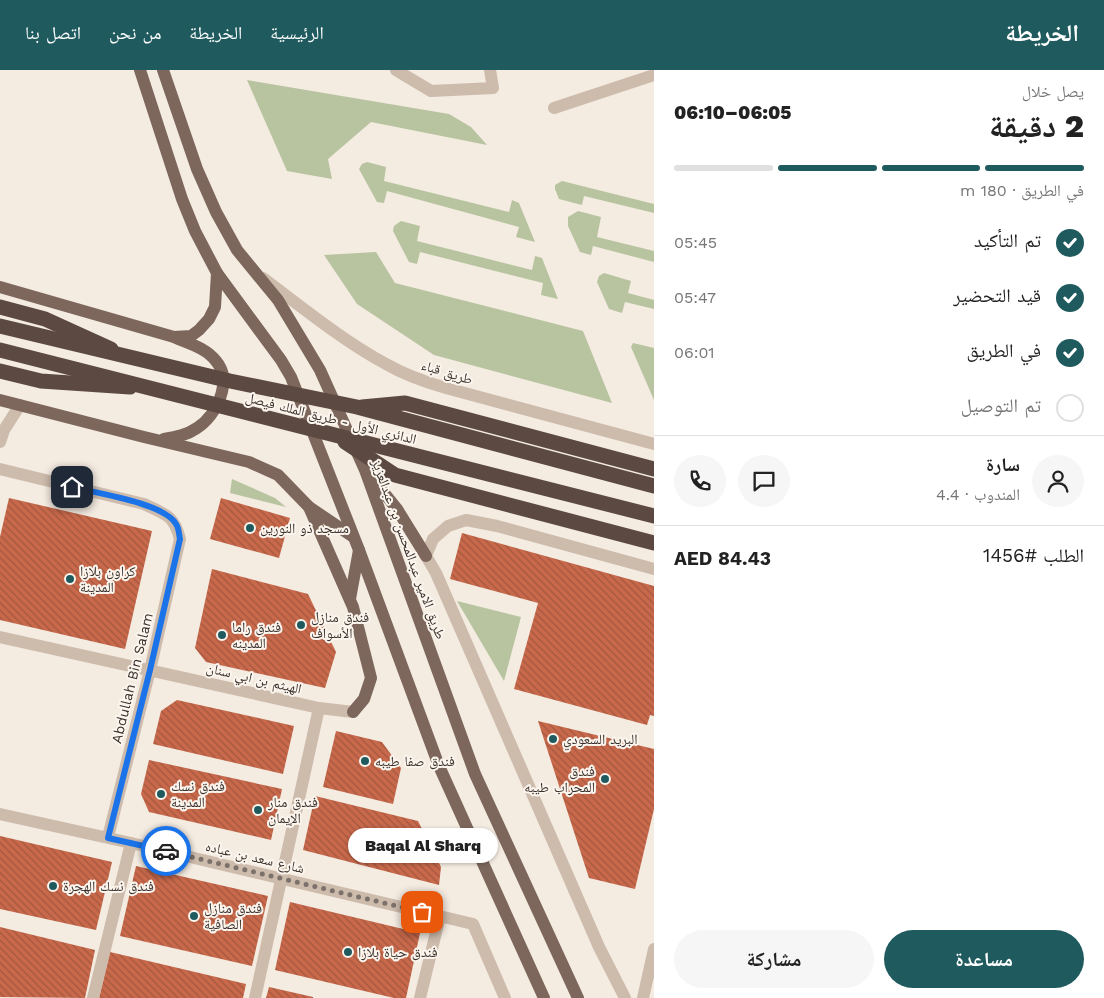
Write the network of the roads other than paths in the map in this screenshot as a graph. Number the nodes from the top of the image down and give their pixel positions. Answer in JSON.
{"nodes":[{"id":1,"x":140,"y":70,"type":"edge"},
{"id":2,"x":163,"y":70,"type":"edge"},
{"id":3,"x":396,"y":70,"type":"edge"},
{"id":4,"x":490,"y":70,"type":"edge"},
{"id":5,"x":654,"y":74,"type":"edge"},
{"id":6,"x":554,"y":108,"type":"dead end"},
{"id":7,"x":217,"y":273,"type":"junction"},
{"id":8,"x":256,"y":273,"type":"junction"},
{"id":9,"x":0,"y":287,"type":"edge"},
{"id":10,"x":0,"y":307,"type":"edge"},
{"id":11,"x":0,"y":326,"type":"edge"},
{"id":12,"x":174,"y":338,"type":"junction"},
{"id":13,"x":0,"y":350,"type":"edge"},
{"id":14,"x":126,"y":356,"type":"junction"},
{"id":15,"x":0,"y":371,"type":"edge"},
{"id":16,"x":151,"y":388,"type":"junction"},
{"id":17,"x":0,"y":400,"type":"edge"},
{"id":18,"x":20,"y":405,"type":"junction"},
{"id":19,"x":357,"y":407,"type":"junction"},
{"id":20,"x":654,"y":433,"type":"edge"},
{"id":21,"x":336,"y":436,"type":"junction"},
{"id":22,"x":144,"y":437,"type":"junction"},
{"id":23,"x":0,"y":442,"type":"edge"},
{"id":24,"x":649,"y":442,"type":"edge"},
{"id":25,"x":0,"y":469,"type":"edge"},
{"id":26,"x":654,"y":469,"type":"edge"},
{"id":27,"x":365,"y":470,"type":"junction"},
{"id":28,"x":654,"y":486,"type":"edge"},
{"id":29,"x":309,"y":507,"type":"junction"},
{"id":30,"x":654,"y":516,"type":"edge"},
{"id":31,"x":352,"y":536,"type":"junction"},
{"id":32,"x":654,"y":543,"type":"edge"},
{"id":33,"x":359,"y":550,"type":"junction"},
{"id":34,"x":426,"y":556,"type":"junction"},
{"id":35,"x":654,"y":569,"type":"edge"},
{"id":36,"x":350,"y":599,"type":"junction"},
{"id":37,"x":0,"y":637,"type":"edge"},
{"id":38,"x":150,"y":670,"type":"junction"},
{"id":39,"x":319,"y":708,"type":"junction"},
{"id":40,"x":353,"y":712,"type":"joint"},
{"id":41,"x":0,"y":814,"type":"edge"},
{"id":42,"x":108,"y":838,"type":"junction"},
{"id":43,"x":131,"y":843,"type":"junction"},
{"id":44,"x":282,"y":879,"type":"junction"},
{"id":45,"x":440,"y":916,"type":"junction"},
{"id":46,"x":654,"y":949,"type":"edge"},
{"id":47,"x":93,"y":998,"type":"edge"},
{"id":48,"x":255,"y":998,"type":"edge"},
{"id":49,"x":420,"y":998,"type":"edge"},
{"id":50,"x":506,"y":998,"type":"edge"},
{"id":51,"x":544,"y":998,"type":"edge"},
{"id":52,"x":578,"y":998,"type":"edge"},
{"id":53,"x":625,"y":998,"type":"edge"},
{"id":54,"x":643,"y":998,"type":"edge"}],
"edges":[{"from":1,"to":7,"type":"main road"},
{"from":2,"to":8,"type":"main road","name":"طريق الامير عبدالمحسن بن عبدالعزيز"},
{"from":3,"to":4,"type":"street"},
{"from":5,"to":6,"type":"street"},
{"from":7,"to":12,"type":"main road"},
{"from":7,"to":31,"type":"main road"},
{"from":8,"to":24,"type":"street","name":"طريق قباء"},
{"from":8,"to":27,"type":"main road","name":"طريق الامير عبدالمحسن بن عبدالعزيز"},
{"from":9,"to":12,"type":"main road"},
{"from":10,"to":14,"type":"highway","bridge":true},
{"from":11,"to":14,"type":"highway","name":"الدائري الأول - طريق الملك فيصل","bridge":true},
{"from":12,"to":22,"type":"main road"},
{"from":13,"to":16,"type":"highway","name":"الدائري الأول - طريق الملك فيصل","bridge":true},
{"from":14,"to":19,"type":"highway","name":"الدائري الأول - طريق الملك فيصل","bridge":true},
{"from":15,"to":16,"type":"highway","bridge":true},
{"from":16,"to":21,"type":"highway","name":"الدائري الأول - طريق الملك فيصل","bridge":true},
{"from":17,"to":18,"type":"main road"},
{"from":18,"to":22,"type":"main road"},
{"from":18,"to":23,"type":"street"},
{"from":19,"to":26,"type":"highway"},
{"from":19,"to":28,"type":"highway","name":"الدائري الأول - طريق الملك فيصل","bridge":true},
{"from":20,"to":24,"type":"street"},
{"from":21,"to":30,"type":"highway","name":"الدائري الأول - طريق الملك فيصل","bridge":true},
{"from":21,"to":32,"type":"highway","bridge":true},
{"from":22,"to":29,"type":"main road"},
{"from":25,"to":38,"type":"street","name":"Abdullah Bin Salam"},
{"from":27,"to":34,"type":"main road"},
{"from":27,"to":52,"type":"main road","name":"طريق الامير عبدالمحسن بن عبدالعزيز"},
{"from":29,"to":31,"type":"main road"},
{"from":29,"to":36,"type":"main road"},
{"from":31,"to":33,"type":"main road"},
{"from":33,"to":36,"type":"main road"},
{"from":33,"to":51,"type":"main road"},
{"from":34,"to":35,"type":"street"},
{"from":34,"to":53,"type":"street"},
{"from":36,"to":40,"type":"main road"},
{"from":37,"to":38,"type":"street","name":"الهيثم بن ابي سنان"},
{"from":38,"to":39,"type":"street","name":"الهيثم بن ابي سنان"},
{"from":38,"to":42,"type":"street","name":"Abdullah Bin Salam"},
{"from":39,"to":40,"type":"street","name":"الهيثم بن ابي سنان"},
{"from":39,"to":44,"type":"street"},
{"from":41,"to":42,"type":"street","name":"شارع سعد بن عباده"},
{"from":42,"to":43,"type":"street","name":"شارع سعد بن عباده"},
{"from":43,"to":44,"type":"street","name":"شارع سعد بن عباده"},
{"from":43,"to":47,"type":"street"},
{"from":44,"to":45,"type":"street","name":"شارع سعد بن عباده"},
{"from":44,"to":48,"type":"street"},
{"from":45,"to":49,"type":"street"},
{"from":45,"to":50,"type":"street","name":"شارع سعد بن عباده"},
{"from":46,"to":54,"type":"street"}]}
